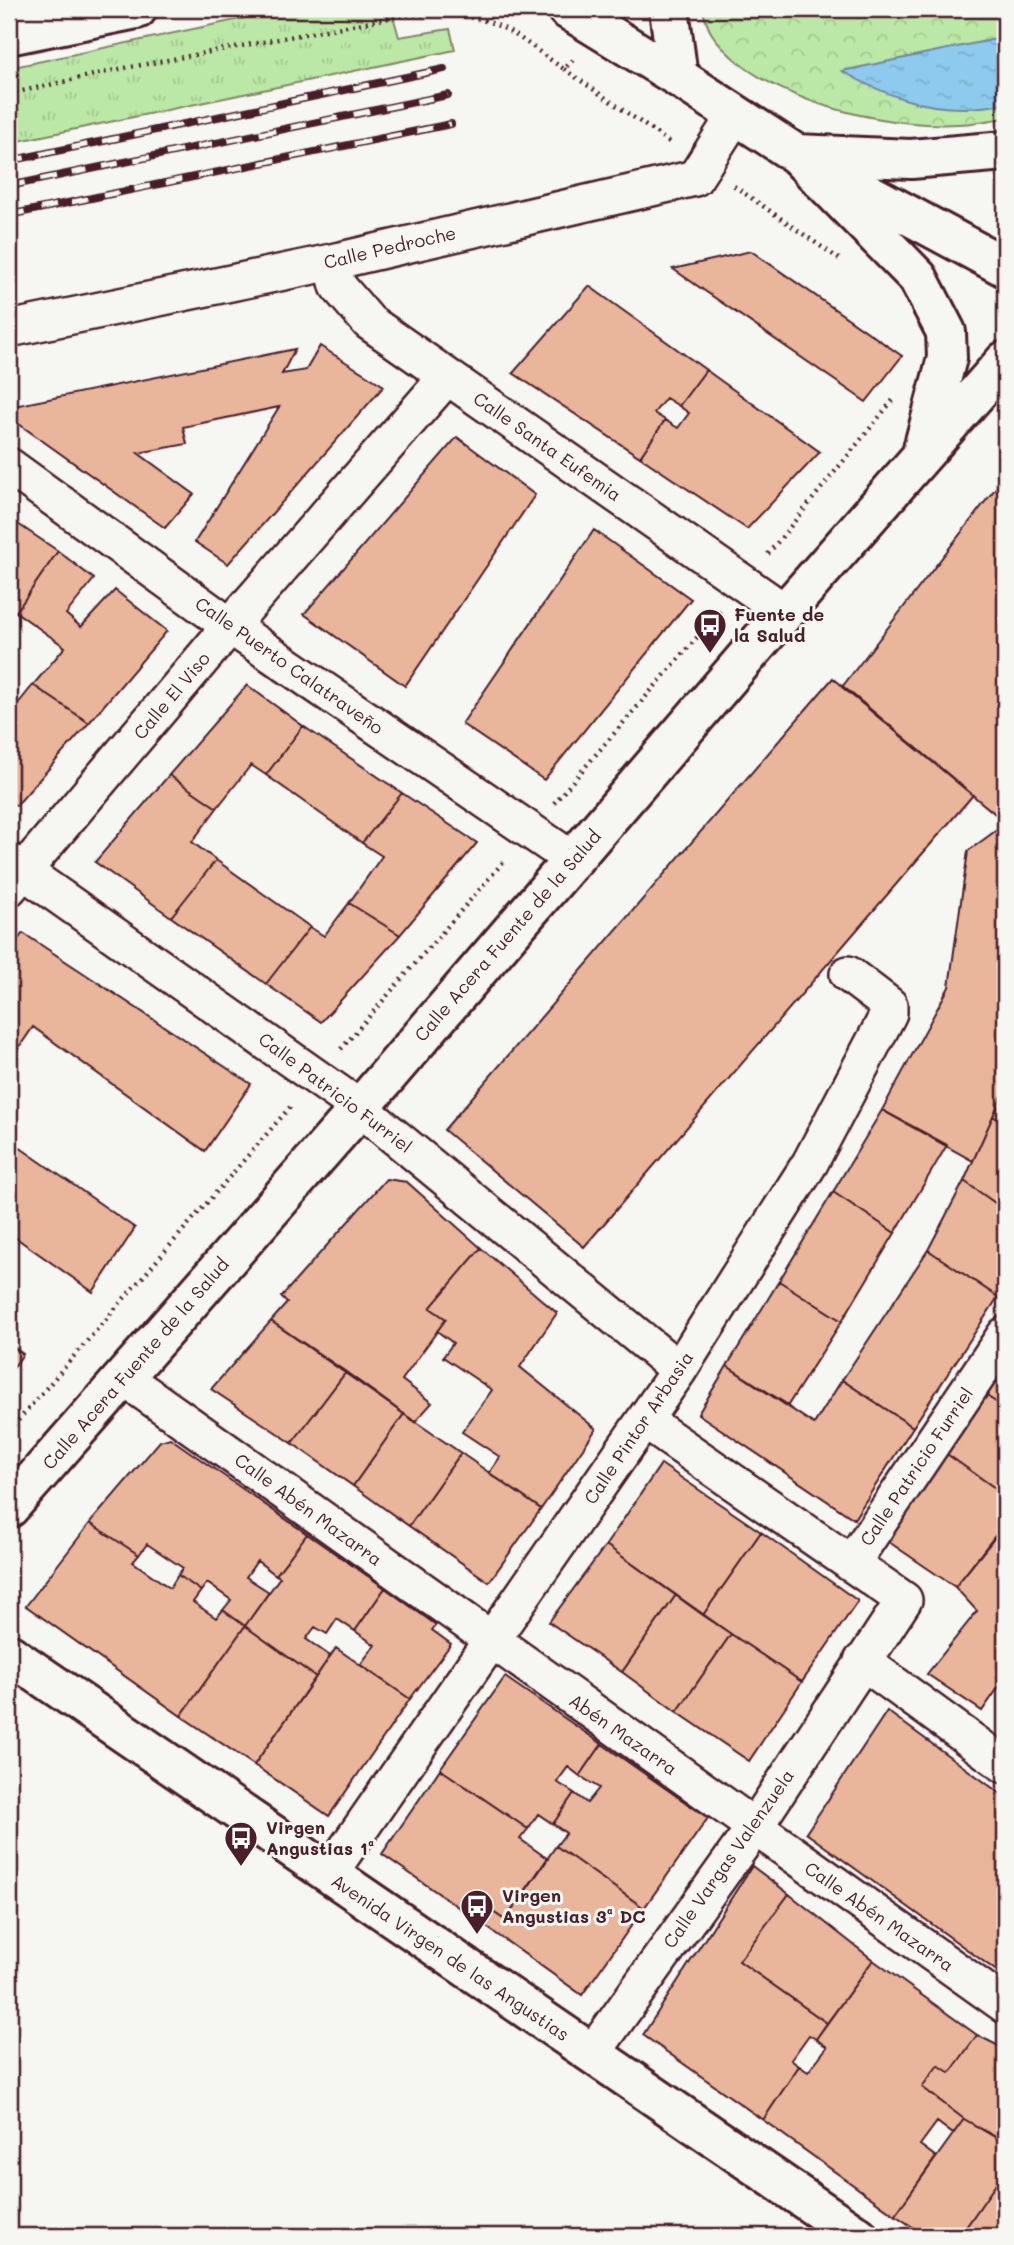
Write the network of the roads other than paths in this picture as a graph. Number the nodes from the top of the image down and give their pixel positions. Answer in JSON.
{"nodes":[{"id":1,"x":136,"y":9,"type":"edge"},
{"id":2,"x":567,"y":9,"type":"edge"},
{"id":3,"x":668,"y":9,"type":"edge"},
{"id":4,"x":9,"y":35,"type":"edge"},
{"id":5,"x":678,"y":77,"type":"junction"},
{"id":6,"x":736,"y":114,"type":"junction"},
{"id":7,"x":1005,"y":151,"type":"edge"},
{"id":8,"x":796,"y":155,"type":"junction"},
{"id":9,"x":332,"y":262,"type":"junction"},
{"id":10,"x":1005,"y":267,"type":"edge"},
{"id":11,"x":9,"y":329,"type":"edge"},
{"id":12,"x":1005,"y":362,"type":"edge"},
{"id":13,"x":446,"y":378,"type":"junction"},
{"id":14,"x":920,"y":457,"type":"junction"},
{"id":15,"x":9,"y":467,"type":"edge"},
{"id":16,"x":785,"y":612,"type":"junction"},
{"id":17,"x":230,"y":626,"type":"junction"},
{"id":18,"x":573,"y":860,"type":"junction"},
{"id":19,"x":14,"y":874,"type":"edge"},
{"id":20,"x":848,"y":974,"type":"dead end"},
{"id":21,"x":360,"y":1108,"type":"junction"},
{"id":22,"x":1005,"y":1335,"type":"edge"},
{"id":23,"x":679,"y":1370,"type":"junction"},
{"id":24,"x":124,"y":1378,"type":"junction"},
{"id":25,"x":646,"y":1421,"type":"junction"},
{"id":26,"x":9,"y":1508,"type":"edge"},
{"id":27,"x":851,"y":1564,"type":"junction"},
{"id":28,"x":492,"y":1642,"type":"junction"},
{"id":29,"x":9,"y":1654,"type":"edge"},
{"id":30,"x":862,"y":1661,"type":"junction"},
{"id":31,"x":1005,"y":1765,"type":"edge"},
{"id":32,"x":754,"y":1828,"type":"junction"},
{"id":33,"x":328,"y":1874,"type":"junction"},
{"id":34,"x":1005,"y":2005,"type":"edge"},
{"id":35,"x":592,"y":2054,"type":"junction"},
{"id":36,"x":837,"y":2230,"type":"edge"}],
"edges":[{"from":1,"to":4,"type":"street"},
{"from":2,"to":5,"type":"street"},
{"from":3,"to":5,"type":"street"},
{"from":5,"to":6,"type":"street"},
{"from":6,"to":8,"type":"street"},
{"from":6,"to":9,"type":"street","name":"Calle Pedroche"},
{"from":7,"to":8,"type":"street"},
{"from":8,"to":10,"type":"street"},
{"from":8,"to":14,"type":"street"},
{"from":9,"to":11,"type":"street","name":"Calle Pedroche"},
{"from":9,"to":13,"type":"street","name":"Calle Santa Eufemia"},
{"from":12,"to":14,"type":"street","name":"Calle Acera Fuente de la Salud"},
{"from":13,"to":16,"type":"street","name":"Calle Santa Eufemia"},
{"from":13,"to":17,"type":"street","name":"Calle El Viso"},
{"from":14,"to":16,"type":"street","name":"Calle Acera Fuente de la Salud"},
{"from":15,"to":17,"type":"street","name":"Calle Puerto Calatraveño"},
{"from":16,"to":18,"type":"street","name":"Calle Acera Fuente de la Salud"},
{"from":17,"to":18,"type":"street","name":"Calle Puerto Calatraveño"},
{"from":17,"to":19,"type":"street","name":"Calle El Viso"},
{"from":18,"to":21,"type":"street","name":"Calle Acera Fuente de la Salud"},
{"from":19,"to":21,"type":"street","name":"Calle Patricio Furriel"},
{"from":20,"to":23,"type":"street","name":"Calle Pintor Arbasia"},
{"from":21,"to":23,"type":"street","name":"Calle Patricio Furriel"},
{"from":21,"to":24,"type":"street","name":"Calle Acera Fuente de la Salud"},
{"from":22,"to":27,"type":"street","name":"Calle Patricio Furriel"},
{"from":23,"to":25,"type":"street","name":"Calle Pintor Arbasia"},
{"from":24,"to":26,"type":"street","name":"Calle Acera Fuente de la Salud"},
{"from":24,"to":28,"type":"street","name":"Calle Abén Mazarra"},
{"from":25,"to":27,"type":"street","name":"Calle Patricio Furriel"},
{"from":25,"to":28,"type":"street","name":"Calle Pintor Arbasia"},
{"from":27,"to":30,"type":"street","name":"Calle Patricio Furriel"},
{"from":28,"to":32,"type":"street","name":"Abén Mazarra"},
{"from":28,"to":33,"type":"street","name":"Calle Pintor Arbasia"},
{"from":29,"to":33,"type":"street","name":"Avenida Virgen de las Angustias"},
{"from":30,"to":31,"type":"street"},
{"from":30,"to":32,"type":"street","name":"Calle Vargas Valenzuela"},
{"from":32,"to":34,"type":"street","name":"Calle Abén Mazarra"},
{"from":32,"to":35,"type":"street","name":"Calle Vargas Valenzuela"},
{"from":33,"to":35,"type":"street","name":"Avenida Virgen de las Angustias"},
{"from":35,"to":36,"type":"street","name":"Avenida Virgen de las Angustias"}]}
